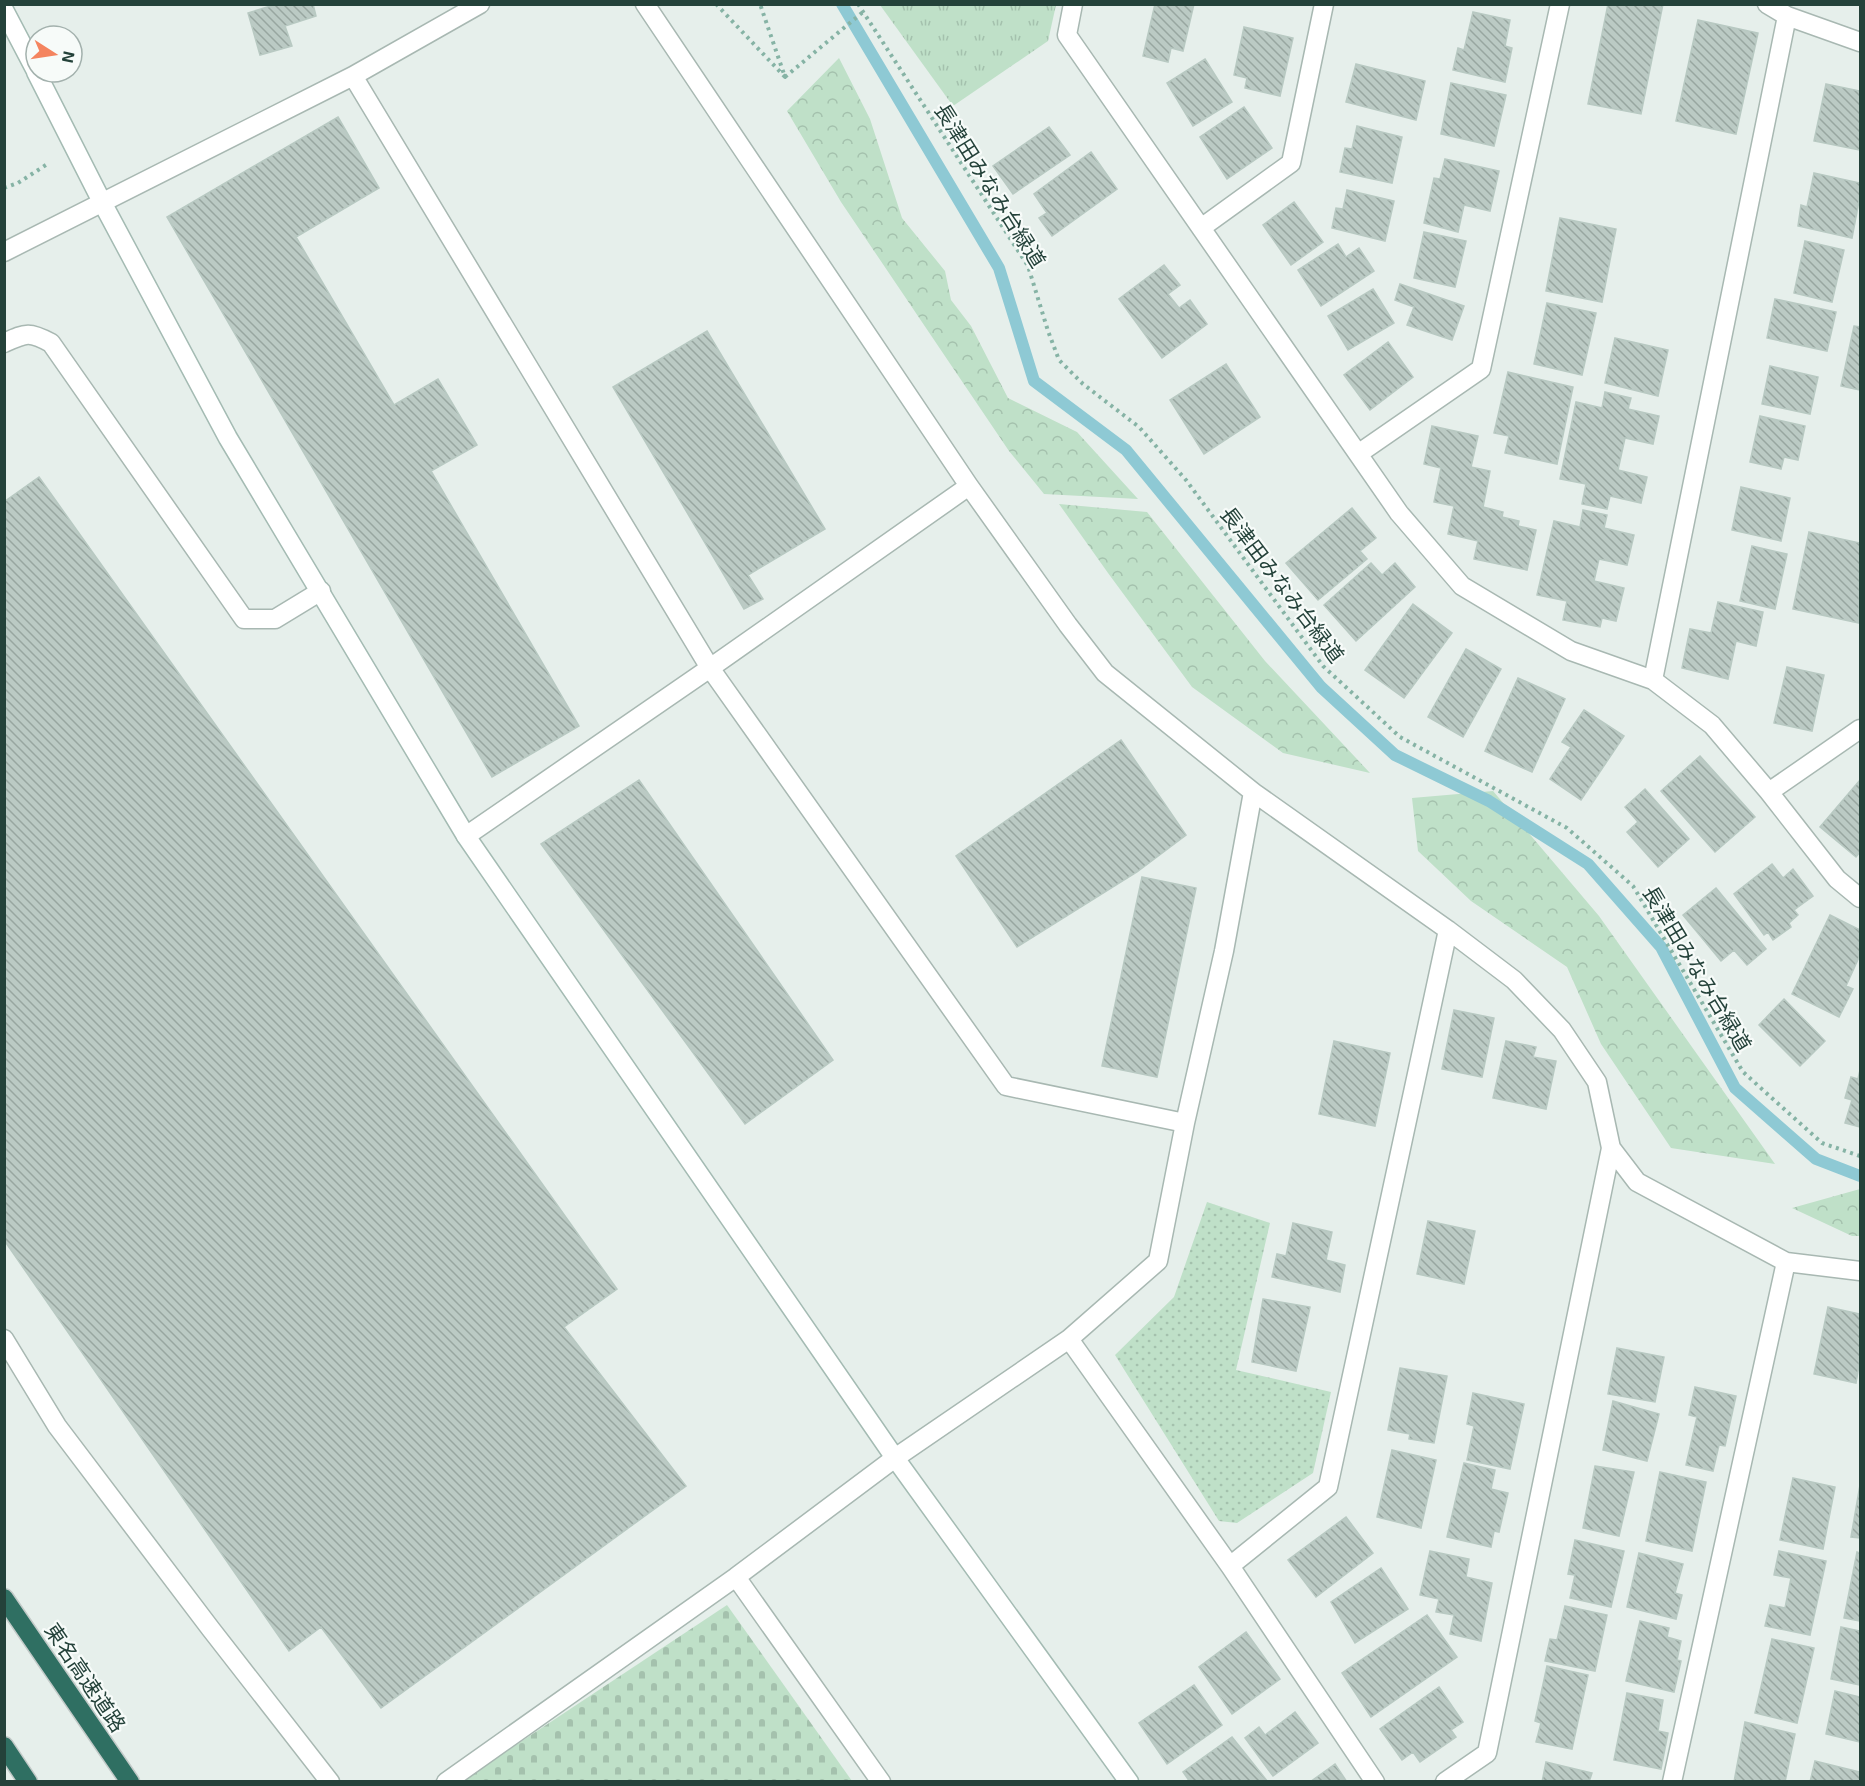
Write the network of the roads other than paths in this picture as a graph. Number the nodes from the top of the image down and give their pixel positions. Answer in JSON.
{"nodes":[{"id":1,"x":480,"y":4,"type":"edge"},
{"id":2,"x":645,"y":4,"type":"edge"},
{"id":3,"x":1073,"y":4,"type":"edge"},
{"id":4,"x":1324,"y":4,"type":"edge"},
{"id":5,"x":1560,"y":4,"type":"edge"},
{"id":6,"x":1767,"y":4,"type":"edge"},
{"id":7,"x":4,"y":10,"type":"edge"},
{"id":8,"x":1787,"y":16,"type":"junction"},
{"id":9,"x":1860,"y":42,"type":"edge"},
{"id":10,"x":24,"y":49,"type":"edge"},
{"id":11,"x":353,"y":76,"type":"junction"},
{"id":12,"x":42,"y":84,"type":"edge"},
{"id":13,"x":103,"y":204,"type":"junction"},
{"id":14,"x":1202,"y":228,"type":"junction"},
{"id":15,"x":4,"y":252,"type":"edge"},
{"id":16,"x":4,"y":343,"type":"edge"},
{"id":17,"x":1358,"y":454,"type":"junction"},
{"id":18,"x":969,"y":486,"type":"junction"},
{"id":19,"x":321,"y":591,"type":"junction"},
{"id":20,"x":710,"y":668,"type":"junction"},
{"id":21,"x":1653,"y":680,"type":"junction"},
{"id":22,"x":1860,"y":729,"type":"edge"},
{"id":23,"x":1253,"y":792,"type":"junction"},
{"id":24,"x":1769,"y":792,"type":"junction"},
{"id":25,"x":466,"y":836,"type":"junction"},
{"id":26,"x":1860,"y":898,"type":"edge"},
{"id":27,"x":1448,"y":930,"type":"junction"},
{"id":28,"x":1185,"y":1123,"type":"junction"},
{"id":29,"x":1611,"y":1148,"type":"junction"},
{"id":30,"x":1786,"y":1262,"type":"junction"},
{"id":31,"x":1860,"y":1271,"type":"edge"},
{"id":32,"x":4,"y":1339,"type":"edge"},
{"id":33,"x":1069,"y":1339,"type":"junction"},
{"id":34,"x":895,"y":1458,"type":"junction"},
{"id":35,"x":1230,"y":1566,"type":"junction"},
{"id":36,"x":736,"y":1577,"type":"junction"},
{"id":37,"x":4,"y":1598,"type":"edge"},
{"id":38,"x":4,"y":1746,"type":"edge"},
{"id":39,"x":28,"y":1782,"type":"edge"},
{"id":40,"x":130,"y":1782,"type":"edge"},
{"id":41,"x":330,"y":1782,"type":"edge"},
{"id":42,"x":446,"y":1782,"type":"edge"},
{"id":43,"x":881,"y":1782,"type":"edge"},
{"id":44,"x":1129,"y":1782,"type":"edge"},
{"id":45,"x":1376,"y":1782,"type":"edge"},
{"id":46,"x":1445,"y":1782,"type":"edge"},
{"id":47,"x":1672,"y":1782,"type":"edge"}],
"edges":[{"from":1,"to":11,"type":"street"},
{"from":2,"to":18,"type":"street"},
{"from":3,"to":14,"type":"street"},
{"from":4,"to":14,"type":"street"},
{"from":5,"to":17,"type":"street"},
{"from":6,"to":8,"type":"street"},
{"from":7,"to":10,"type":"street"},
{"from":8,"to":9,"type":"street"},
{"from":8,"to":21,"type":"street"},
{"from":11,"to":13,"type":"street"},
{"from":11,"to":20,"type":"street"},
{"from":12,"to":13,"type":"street"},
{"from":13,"to":15,"type":"street"},
{"from":13,"to":19,"type":"street"},
{"from":14,"to":17,"type":"street"},
{"from":16,"to":19,"type":"street"},
{"from":17,"to":21,"type":"street"},
{"from":18,"to":20,"type":"street"},
{"from":18,"to":23,"type":"street"},
{"from":19,"to":25,"type":"street"},
{"from":20,"to":25,"type":"street"},
{"from":20,"to":28,"type":"street"},
{"from":21,"to":24,"type":"street"},
{"from":22,"to":24,"type":"street"},
{"from":23,"to":27,"type":"street"},
{"from":23,"to":28,"type":"street"},
{"from":24,"to":26,"type":"street"},
{"from":25,"to":34,"type":"street"},
{"from":27,"to":29,"type":"street"},
{"from":27,"to":35,"type":"street"},
{"from":28,"to":33,"type":"street"},
{"from":29,"to":30,"type":"street"},
{"from":29,"to":46,"type":"street"},
{"from":30,"to":31,"type":"street"},
{"from":30,"to":47,"type":"street"},
{"from":32,"to":41,"type":"street"},
{"from":33,"to":34,"type":"street"},
{"from":33,"to":35,"type":"street"},
{"from":34,"to":36,"type":"street"},
{"from":34,"to":44,"type":"street"},
{"from":35,"to":45,"type":"street"},
{"from":36,"to":42,"type":"street"},
{"from":36,"to":43,"type":"street"},
{"from":37,"to":40,"type":"highway","name":"東名高速道路"},
{"from":38,"to":39,"type":"highway"}]}
